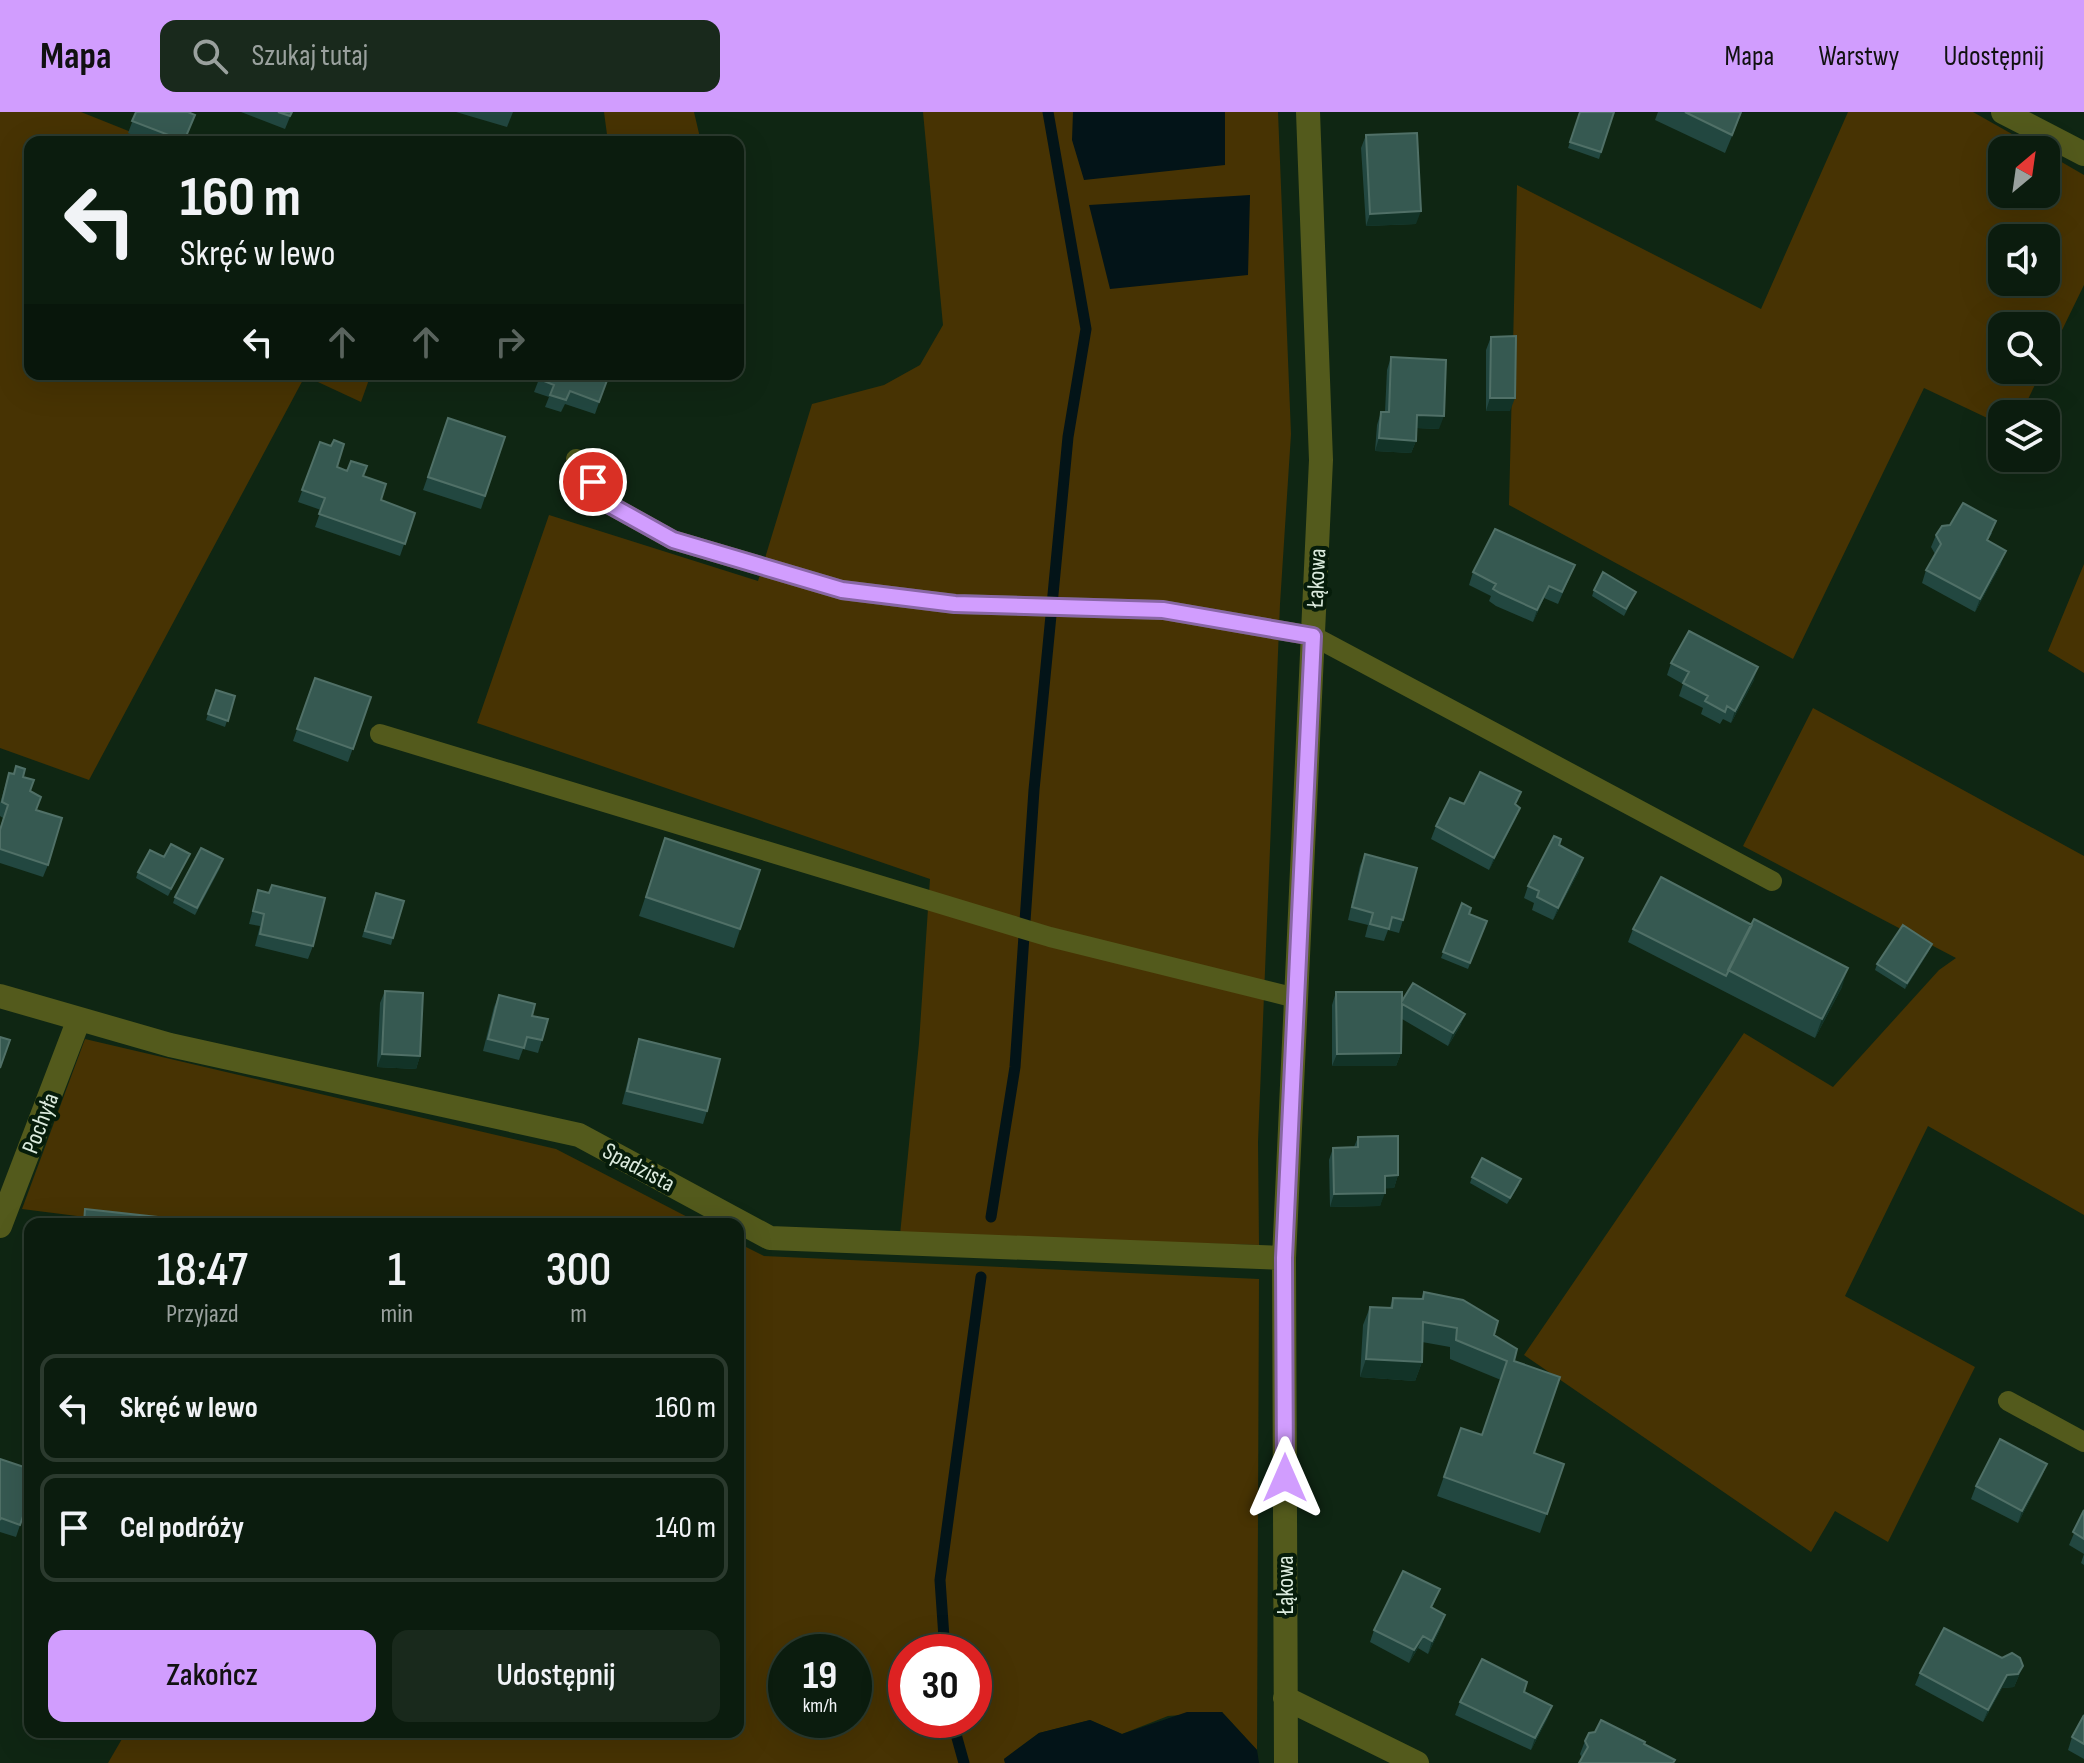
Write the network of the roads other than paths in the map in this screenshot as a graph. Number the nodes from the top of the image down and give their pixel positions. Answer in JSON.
{"nodes":[{"id":1,"x":1308,"y":112,"type":"edge"},
{"id":2,"x":2003,"y":112,"type":"edge"},
{"id":3,"x":2084,"y":154,"type":"edge"},
{"id":4,"x":576,"y":459,"type":"dead end"},
{"id":5,"x":1313,"y":636,"type":"junction"},
{"id":6,"x":380,"y":734,"type":"dead end"},
{"id":7,"x":1772,"y":881,"type":"dead end"},
{"id":8,"x":0,"y":996,"type":"edge"},
{"id":9,"x":1296,"y":998,"type":"junction"},
{"id":10,"x":79,"y":1019,"type":"junction"},
{"id":11,"x":733,"y":1218,"type":"edge"},
{"id":12,"x":744,"y":1224,"type":"edge"},
{"id":13,"x":0,"y":1226,"type":"edge"},
{"id":14,"x":1284,"y":1258,"type":"junction"},
{"id":15,"x":2008,"y":1401,"type":"dead end"},
{"id":16,"x":2084,"y":1442,"type":"edge"},
{"id":17,"x":1285,"y":1698,"type":"junction"},
{"id":18,"x":1286,"y":1763,"type":"edge"},
{"id":19,"x":1417,"y":1763,"type":"edge"}],
"edges":[{"from":1,"to":5,"type":"street","name":"Łąkowa"},
{"from":2,"to":3,"type":"street"},
{"from":4,"to":5,"type":"lane"},
{"from":5,"to":7,"type":"lane"},
{"from":5,"to":9,"type":"street","name":"Łąkowa"},
{"from":6,"to":9,"type":"lane"},
{"from":8,"to":10,"type":"street","name":"Spadzista"},
{"from":9,"to":14,"type":"street","name":"Łąkowa"},
{"from":10,"to":11,"type":"street","name":"Spadzista"},
{"from":10,"to":13,"type":"street","name":"Pochyła"},
{"from":12,"to":14,"type":"street","name":"Spadzista"},
{"from":14,"to":17,"type":"street","name":"Łąkowa"},
{"from":15,"to":16,"type":"lane"},
{"from":17,"to":18,"type":"street","name":"Łąkowa"},
{"from":17,"to":19,"type":"street"}]}
